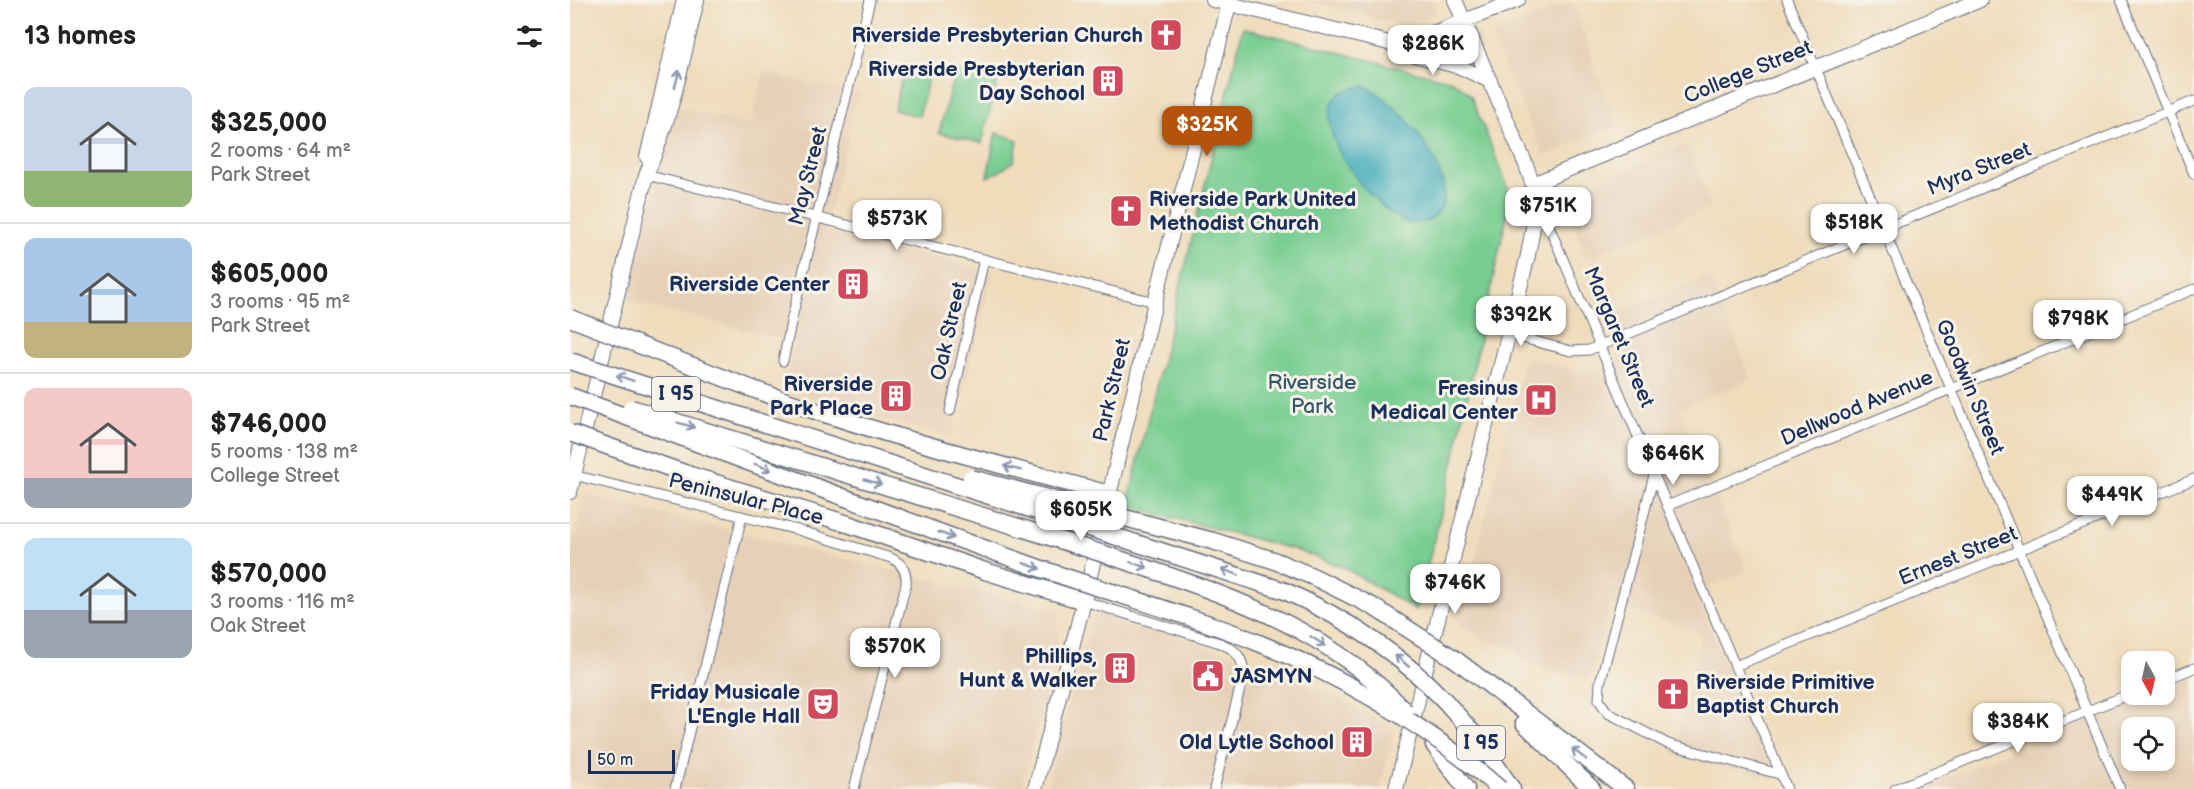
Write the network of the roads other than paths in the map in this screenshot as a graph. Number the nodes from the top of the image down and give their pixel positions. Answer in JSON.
{"nodes":[{"id":1,"x":684,"y":0,"type":"edge"},
{"id":2,"x":697,"y":0,"type":"edge"},
{"id":3,"x":870,"y":0,"type":"edge"},
{"id":4,"x":1213,"y":0,"type":"edge"},
{"id":5,"x":1455,"y":0,"type":"edge"},
{"id":6,"x":1518,"y":0,"type":"edge"},
{"id":7,"x":1787,"y":0,"type":"edge"},
{"id":8,"x":1980,"y":0,"type":"edge"},
{"id":9,"x":2121,"y":0,"type":"edge"},
{"id":10,"x":1229,"y":2,"type":"edge"},
{"id":11,"x":1465,"y":22,"type":"junction"},
{"id":12,"x":1389,"y":43,"type":"junction"},
{"id":13,"x":1816,"y":67,"type":"junction"},
{"id":14,"x":1490,"y":81,"type":"junction"},
{"id":15,"x":2194,"y":101,"type":"edge"},
{"id":16,"x":2168,"y":112,"type":"junction"},
{"id":17,"x":646,"y":174,"type":"junction"},
{"id":18,"x":2194,"y":174,"type":"edge"},
{"id":19,"x":1533,"y":184,"type":"junction"},
{"id":20,"x":1538,"y":200,"type":"junction"},
{"id":21,"x":817,"y":217,"type":"junction"},
{"id":22,"x":1883,"y":228,"type":"junction"},
{"id":23,"x":984,"y":259,"type":"junction"},
{"id":24,"x":2194,"y":289,"type":"edge"},
{"id":25,"x":1155,"y":302,"type":"junction"},
{"id":26,"x":570,"y":318,"type":"edge"},
{"id":27,"x":1508,"y":334,"type":"junction"},
{"id":28,"x":1600,"y":346,"type":"junction"},
{"id":29,"x":570,"y":361,"type":"edge"},
{"id":30,"x":783,"y":361,"type":"dead end"},
{"id":31,"x":1952,"y":388,"type":"junction"},
{"id":32,"x":570,"y":390,"type":"edge"},
{"id":33,"x":570,"y":396,"type":"edge"},
{"id":34,"x":950,"y":411,"type":"dead end"},
{"id":35,"x":781,"y":428,"type":"junction"},
{"id":36,"x":570,"y":433,"type":"edge"},
{"id":37,"x":1654,"y":475,"type":"junction"},
{"id":38,"x":571,"y":477,"type":"edge"},
{"id":39,"x":2194,"y":478,"type":"edge"},
{"id":40,"x":570,"y":492,"type":"edge"},
{"id":41,"x":1109,"y":494,"type":"junction"},
{"id":42,"x":1667,"y":506,"type":"junction"},
{"id":43,"x":742,"y":516,"type":"junction"},
{"id":44,"x":2020,"y":550,"type":"junction"},
{"id":45,"x":1084,"y":601,"type":"junction"},
{"id":46,"x":1455,"y":659,"type":"junction"},
{"id":47,"x":1735,"y":666,"type":"junction"},
{"id":48,"x":2194,"y":668,"type":"edge"},
{"id":49,"x":2175,"y":676,"type":"edge"},
{"id":50,"x":2121,"y":698,"type":"edge"},
{"id":51,"x":2087,"y":712,"type":"junction"},
{"id":52,"x":1779,"y":774,"type":"junction"},
{"id":53,"x":675,"y":789,"type":"edge"},
{"id":54,"x":854,"y":789,"type":"edge"},
{"id":55,"x":1035,"y":789,"type":"edge"},
{"id":56,"x":1214,"y":789,"type":"edge"},
{"id":57,"x":1396,"y":789,"type":"edge"},
{"id":58,"x":1466,"y":789,"type":"edge"},
{"id":59,"x":1500,"y":789,"type":"edge"},
{"id":60,"x":1512,"y":789,"type":"edge"},
{"id":61,"x":1592,"y":789,"type":"edge"},
{"id":62,"x":1626,"y":789,"type":"edge"},
{"id":63,"x":1787,"y":789,"type":"edge"},
{"id":64,"x":1895,"y":789,"type":"edge"},
{"id":65,"x":2120,"y":789,"type":"edge"}],
"edges":[{"from":1,"to":17,"type":"street"},
{"from":17,"to":2,"type":"street","one_way":true},
{"from":3,"to":21,"type":"street","name":"May Street"},
{"from":4,"to":10,"type":"street"},
{"from":5,"to":11,"type":"street","name":"Margaret Street"},
{"from":6,"to":11,"type":"street"},
{"from":7,"to":13,"type":"street","name":"Goodwin Street"},
{"from":8,"to":13,"type":"street","name":"College Street"},
{"from":9,"to":16,"type":"street"},
{"from":10,"to":12,"type":"street"},
{"from":10,"to":25,"type":"street","name":"Park Street"},
{"from":11,"to":12,"type":"street"},
{"from":11,"to":14,"type":"street","name":"Margaret Street"},
{"from":12,"to":14,"type":"street"},
{"from":13,"to":19,"type":"street","name":"College Street"},
{"from":13,"to":22,"type":"street","name":"Goodwin Street"},
{"from":14,"to":19,"type":"street","name":"Margaret Street"},
{"from":15,"to":16,"type":"street","name":"Myra Street"},
{"from":16,"to":18,"type":"street"},
{"from":16,"to":22,"type":"street","name":"Myra Street"},
{"from":17,"to":21,"type":"street"},
{"from":17,"to":38,"type":"street"},
{"from":19,"to":20,"type":"street","name":"Margaret Street"},
{"from":20,"to":27,"type":"street"},
{"from":20,"to":28,"type":"street","name":"Margaret Street"},
{"from":21,"to":23,"type":"street"},
{"from":21,"to":30,"type":"street","name":"May Street"},
{"from":22,"to":28,"type":"street","name":"Myra Street"},
{"from":22,"to":31,"type":"street","name":"Goodwin Street"},
{"from":23,"to":25,"type":"street"},
{"from":23,"to":34,"type":"street","name":"Oak Street"},
{"from":24,"to":31,"type":"street","name":"Dellwood Avenue"},
{"from":25,"to":41,"type":"street","name":"Park Street"},
{"from":41,"to":26,"type":"highway","one_way":true,"bridge":true},
{"from":27,"to":28,"type":"street","name":"Myra Street"},
{"from":27,"to":57,"type":"street"},
{"from":28,"to":37,"type":"street","name":"Margaret Street"},
{"from":35,"to":29,"type":"highway","number":"I 95","one_way":true,"bridge":true},
{"from":31,"to":42,"type":"street","name":"Dellwood Avenue"},
{"from":31,"to":44,"type":"street","name":"Goodwin Street"},
{"from":32,"to":58,"type":"highway","number":"I 95","one_way":true,"bridge":true},
{"from":33,"to":59,"type":"highway","one_way":true,"bridge":true},
{"from":35,"to":46,"type":"highway","bridge":true},
{"from":60,"to":35,"type":"highway","number":"I 95","one_way":true,"bridge":true},
{"from":36,"to":45,"type":"highway","bridge":true},
{"from":37,"to":42,"type":"street","name":"Margaret Street"},
{"from":37,"to":52,"type":"street"},
{"from":38,"to":40,"type":"street"},
{"from":38,"to":43,"type":"street","name":"Peninsular Place"},
{"from":39,"to":44,"type":"street","name":"Ernest Street"},
{"from":41,"to":45,"type":"street","name":"Park Street"},
{"from":42,"to":47,"type":"street","name":"Margaret Street"},
{"from":43,"to":53,"type":"street"},
{"from":43,"to":54,"type":"street","name":"Peninsular Place"},
{"from":44,"to":47,"type":"street","name":"Ernest Street"},
{"from":44,"to":51,"type":"street","name":"Goodwin Street"},
{"from":45,"to":55,"type":"street","name":"Park Street"},
{"from":45,"to":56,"type":"street"},
{"from":46,"to":61,"type":"highway"},
{"from":62,"to":46,"type":"highway","one_way":true},
{"from":47,"to":52,"type":"street","name":"Margaret Street"},
{"from":48,"to":49,"type":"street"},
{"from":50,"to":51,"type":"street"},
{"from":51,"to":64,"type":"street"},
{"from":51,"to":65,"type":"street","name":"Goodwin Street"},
{"from":52,"to":63,"type":"street","name":"Margaret Street"}]}
